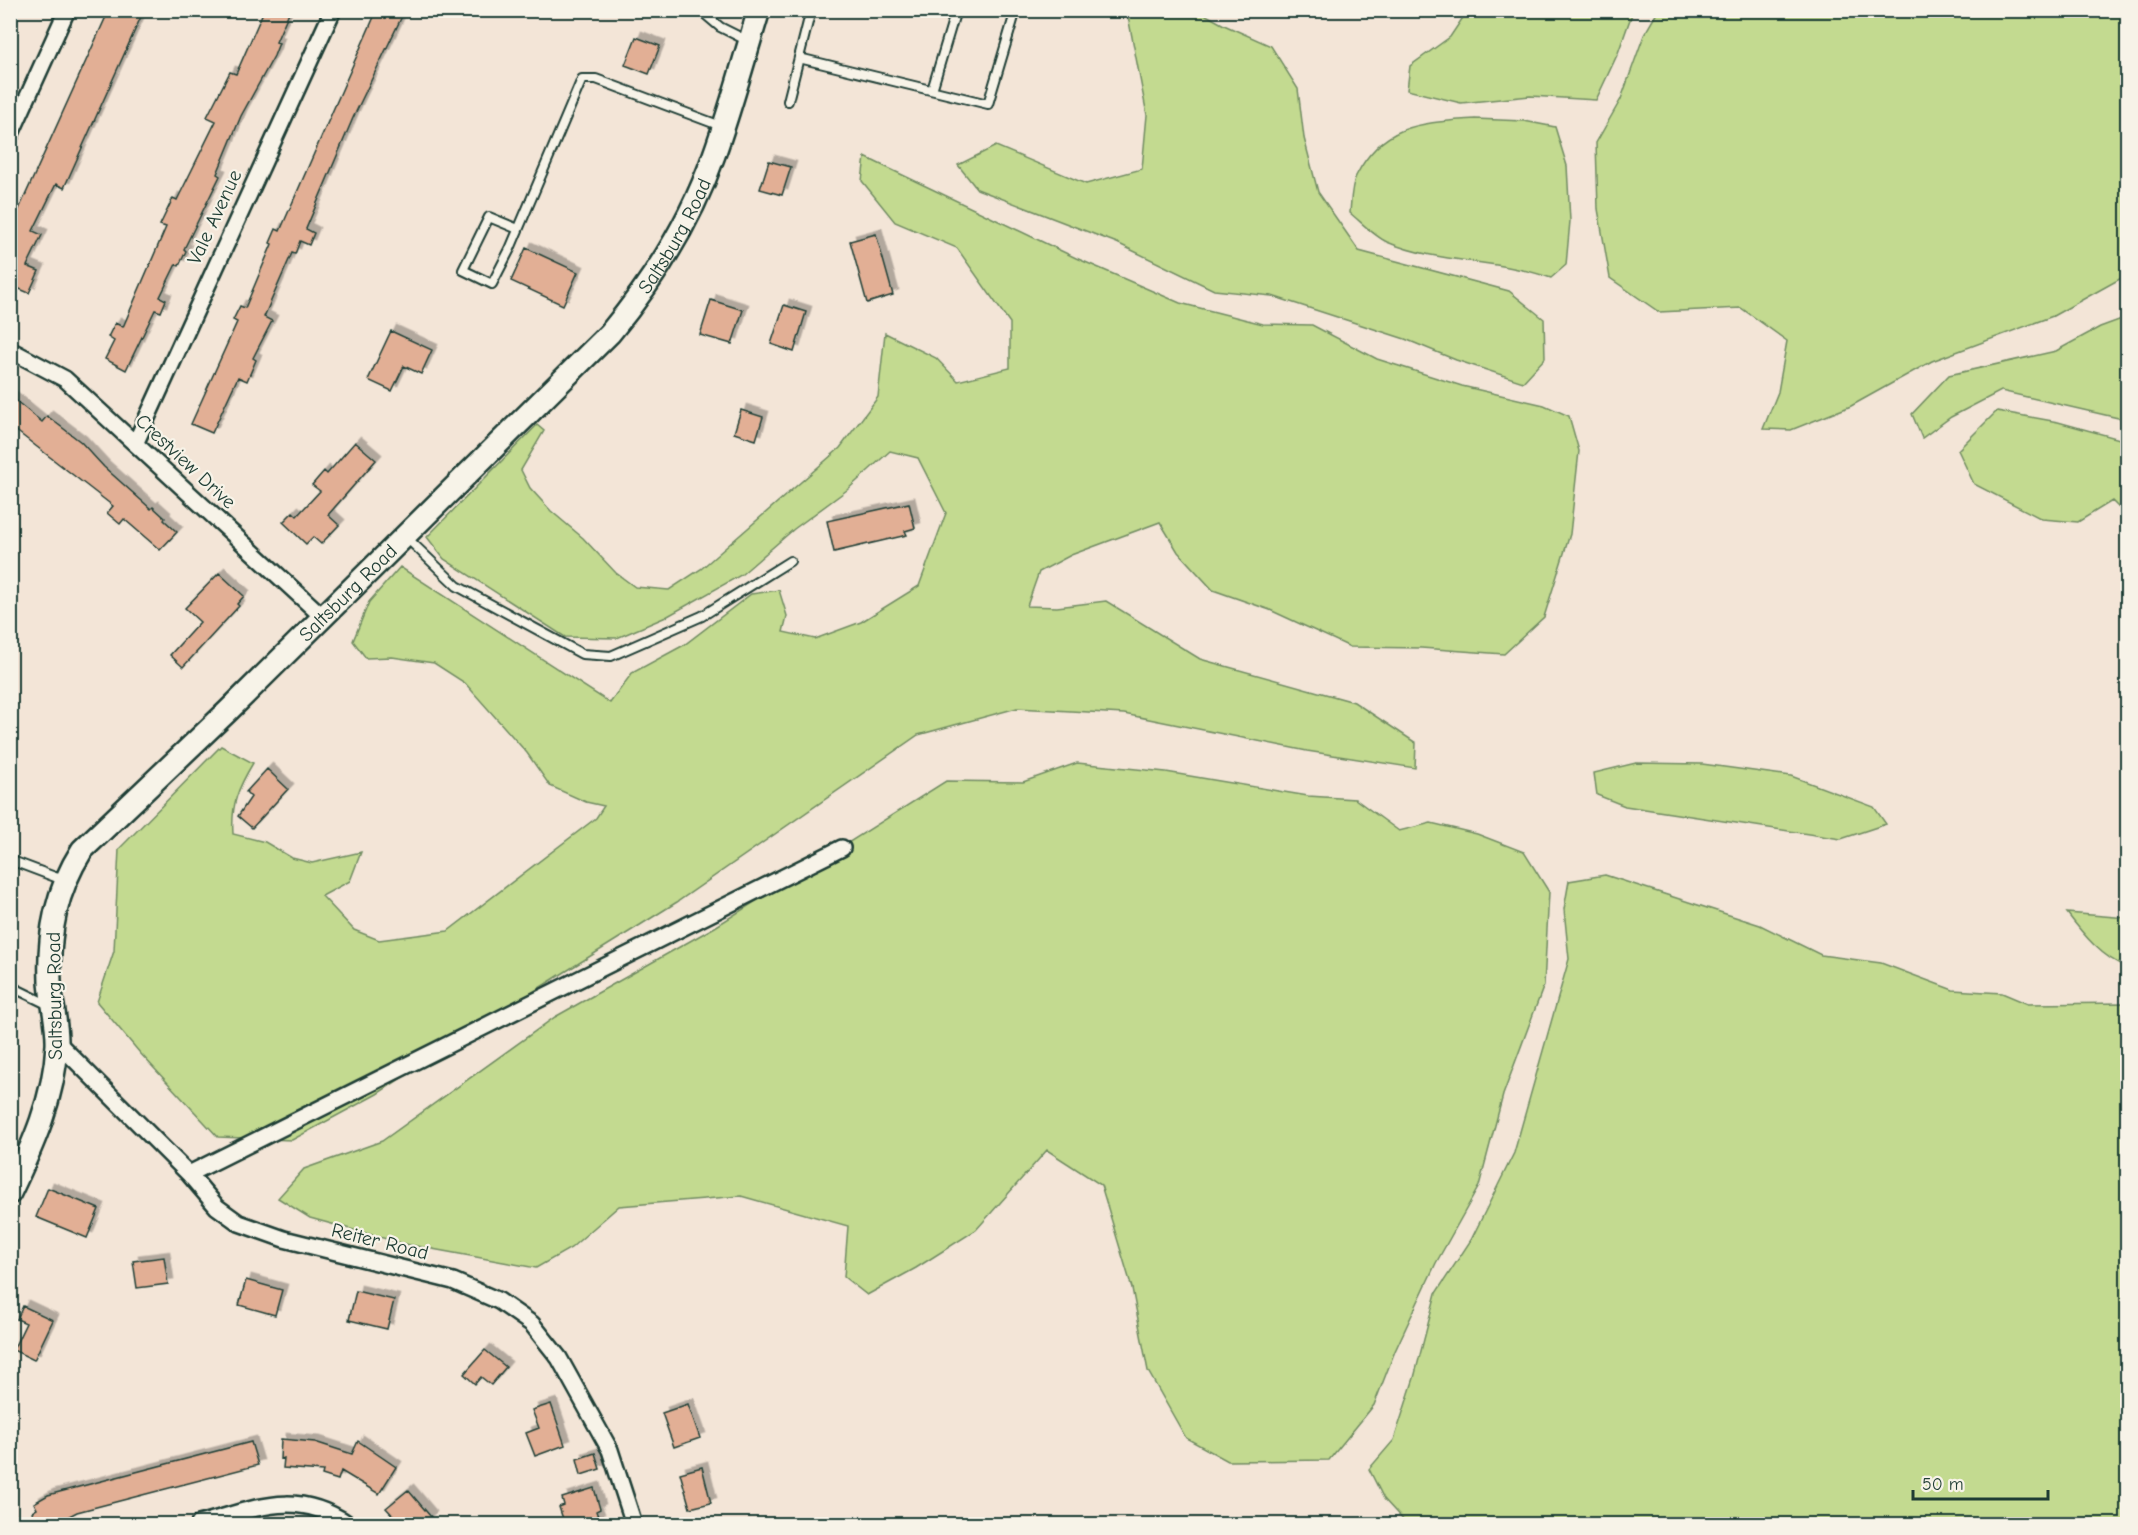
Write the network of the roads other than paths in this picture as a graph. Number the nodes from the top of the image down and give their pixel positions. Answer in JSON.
{"nodes":[{"id":1,"x":67,"y":10,"type":"edge"},
{"id":2,"x":333,"y":10,"type":"edge"},
{"id":3,"x":700,"y":10,"type":"edge"},
{"id":4,"x":759,"y":10,"type":"edge"},
{"id":5,"x":811,"y":10,"type":"edge"},
{"id":6,"x":956,"y":10,"type":"edge"},
{"id":7,"x":1016,"y":10,"type":"edge"},
{"id":8,"x":749,"y":41,"type":"junction"},
{"id":9,"x":799,"y":58,"type":"junction"},
{"id":10,"x":933,"y":90,"type":"junction"},
{"id":11,"x":788,"y":101,"type":"dead end"},
{"id":12,"x":723,"y":127,"type":"junction"},
{"id":13,"x":10,"y":136,"type":"edge"},
{"id":14,"x":518,"y":229,"type":"junction"},
{"id":15,"x":10,"y":350,"type":"edge"},
{"id":16,"x":135,"y":442,"type":"junction"},
{"id":17,"x":405,"y":536,"type":"junction"},
{"id":18,"x":790,"y":561,"type":"dead end"},
{"id":19,"x":323,"y":617,"type":"junction"},
{"id":20,"x":842,"y":848,"type":"dead end"},
{"id":21,"x":10,"y":860,"type":"edge"},
{"id":22,"x":65,"y":881,"type":"junction"},
{"id":23,"x":10,"y":986,"type":"edge"},
{"id":24,"x":53,"y":1007,"type":"junction"},
{"id":25,"x":57,"y":1042,"type":"junction"},
{"id":26,"x":189,"y":1174,"type":"junction"},
{"id":27,"x":10,"y":1193,"type":"edge"},
{"id":28,"x":199,"y":1524,"type":"edge"},
{"id":29,"x":348,"y":1524,"type":"edge"},
{"id":30,"x":634,"y":1524,"type":"edge"}],
"edges":[{"from":1,"to":13,"type":"street"},
{"from":2,"to":16,"type":"street","name":"Vale Avenue"},
{"from":3,"to":8,"type":"lane"},
{"from":4,"to":8,"type":"main road","name":"Saltsburg Road"},
{"from":5,"to":9,"type":"lane"},
{"from":6,"to":10,"type":"lane"},
{"from":7,"to":10,"type":"lane"},
{"from":8,"to":12,"type":"main road","name":"Saltsburg Road"},
{"from":9,"to":10,"type":"lane"},
{"from":9,"to":11,"type":"lane"},
{"from":12,"to":14,"type":"lane"},
{"from":12,"to":17,"type":"main road","name":"Saltsburg Road"},
{"from":14,"to":14,"type":"lane"},
{"from":15,"to":16,"type":"street","name":"Crestview Drive"},
{"from":16,"to":19,"type":"street","name":"Crestview Drive"},
{"from":17,"to":18,"type":"lane"},
{"from":17,"to":19,"type":"main road","name":"Saltsburg Road"},
{"from":19,"to":22,"type":"main road","name":"Saltsburg Road"},
{"from":20,"to":26,"type":"street"},
{"from":21,"to":22,"type":"lane"},
{"from":22,"to":24,"type":"main road","name":"Saltsburg Road"},
{"from":23,"to":24,"type":"lane"},
{"from":24,"to":25,"type":"main road","name":"Saltsburg Road"},
{"from":25,"to":26,"type":"street","name":"Reiter Road"},
{"from":25,"to":27,"type":"main road","name":"Saltsburg Road"},
{"from":26,"to":30,"type":"street","name":"Reiter Road"},
{"from":28,"to":29,"type":"street"}]}
